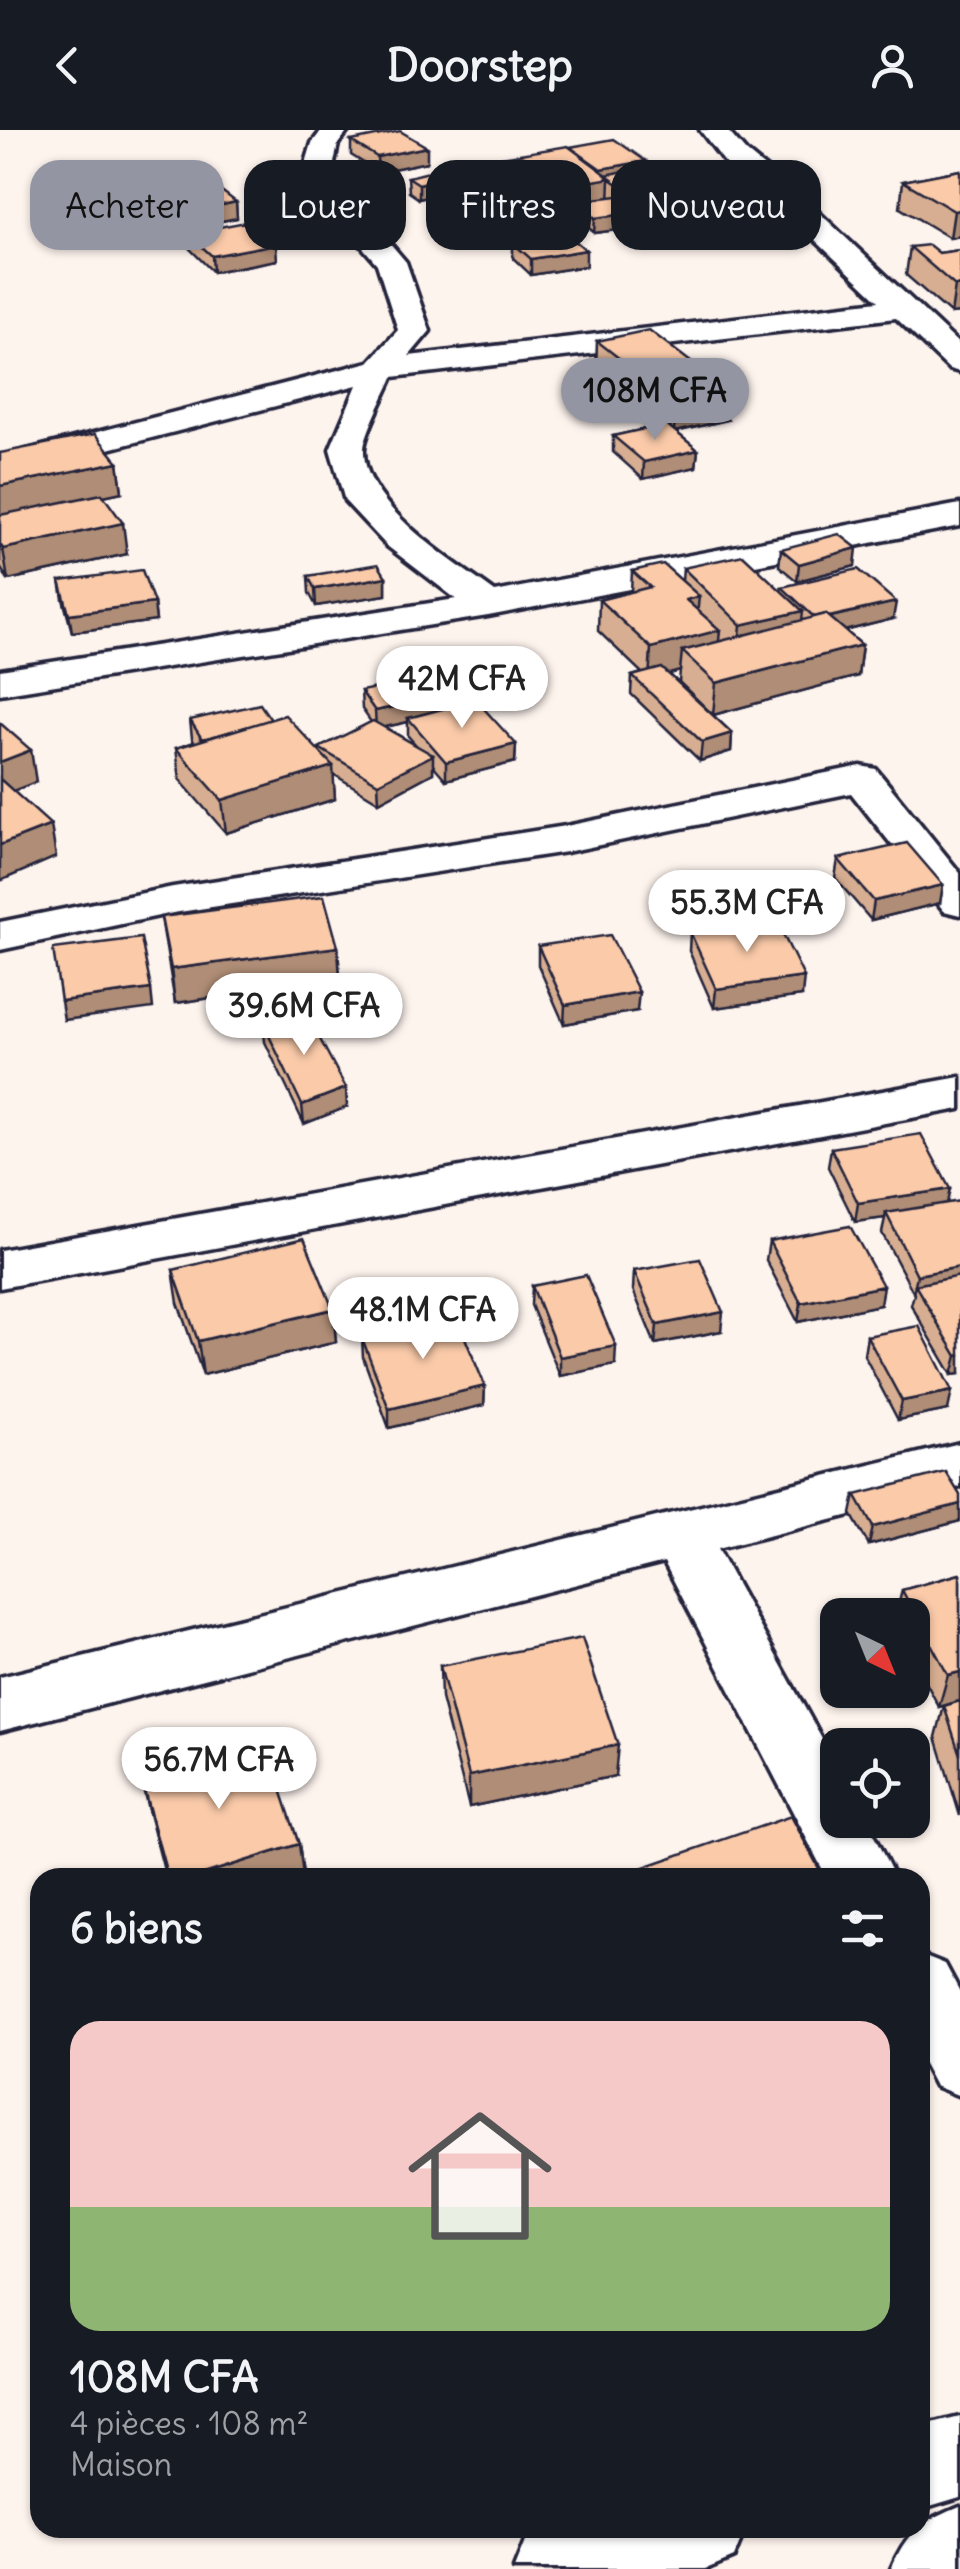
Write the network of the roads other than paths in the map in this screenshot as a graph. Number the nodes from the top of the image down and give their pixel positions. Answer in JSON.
{"nodes":[{"id":1,"x":336,"y":130,"type":"edge"},
{"id":2,"x":713,"y":130,"type":"edge"},
{"id":3,"x":903,"y":265,"type":"dead end"},
{"id":4,"x":865,"y":274,"type":"junction"},
{"id":5,"x":909,"y":318,"type":"junction"},
{"id":6,"x":960,"y":325,"type":"edge"},
{"id":7,"x":960,"y":362,"type":"edge"},
{"id":8,"x":380,"y":368,"type":"junction"},
{"id":9,"x":0,"y":468,"type":"edge"},
{"id":10,"x":960,"y":515,"type":"edge"},
{"id":11,"x":488,"y":606,"type":"junction"},
{"id":12,"x":0,"y":682,"type":"edge"},
{"id":13,"x":960,"y":902,"type":"edge"},
{"id":14,"x":0,"y":936,"type":"edge"},
{"id":15,"x":960,"y":1093,"type":"edge"},
{"id":16,"x":0,"y":1269,"type":"edge"},
{"id":17,"x":960,"y":1466,"type":"edge"},
{"id":18,"x":680,"y":1536,"type":"junction"},
{"id":19,"x":0,"y":1704,"type":"edge"},
{"id":20,"x":857,"y":1868,"type":"edge"},
{"id":21,"x":930,"y":2006,"type":"edge"},
{"id":22,"x":960,"y":2062,"type":"edge"},
{"id":23,"x":960,"y":2457,"type":"edge"},
{"id":24,"x":930,"y":2465,"type":"edge"},
{"id":25,"x":669,"y":2538,"type":"edge"},
{"id":26,"x":960,"y":2548,"type":"edge"},
{"id":27,"x":556,"y":2569,"type":"edge"},
{"id":28,"x":934,"y":2569,"type":"edge"}],
"edges":[{"from":1,"to":8,"type":"street"},
{"from":2,"to":4,"type":"street"},
{"from":3,"to":4,"type":"street"},
{"from":4,"to":5,"type":"street"},
{"from":5,"to":6,"type":"street"},
{"from":5,"to":7,"type":"street"},
{"from":5,"to":8,"type":"street"},
{"from":8,"to":9,"type":"street"},
{"from":8,"to":11,"type":"street"},
{"from":10,"to":11,"type":"street"},
{"from":11,"to":12,"type":"street"},
{"from":13,"to":14,"type":"street"},
{"from":15,"to":16,"type":"street"},
{"from":17,"to":18,"type":"street"},
{"from":18,"to":19,"type":"street"},
{"from":18,"to":20,"type":"street"},
{"from":21,"to":22,"type":"street"},
{"from":23,"to":24,"type":"street"},
{"from":25,"to":27,"type":"street"},
{"from":26,"to":28,"type":"street"}]}
